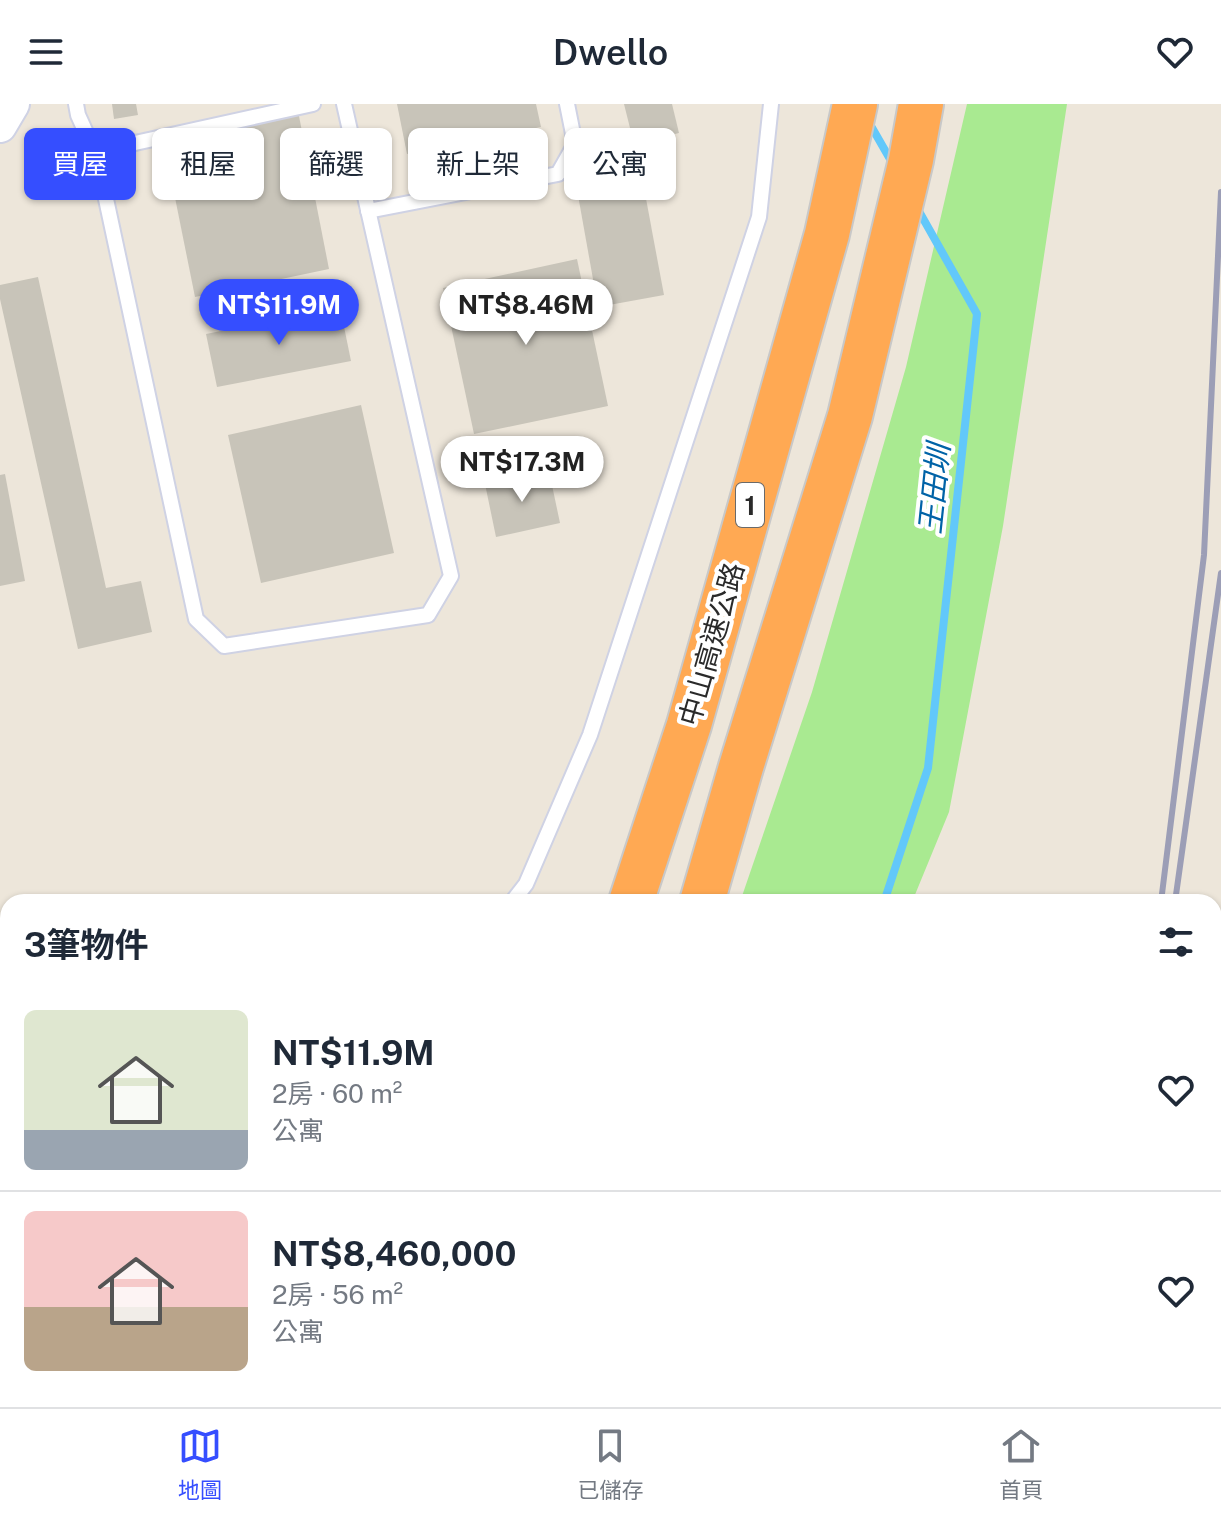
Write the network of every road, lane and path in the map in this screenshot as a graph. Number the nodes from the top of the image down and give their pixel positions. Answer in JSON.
{"nodes":[{"id":1,"x":13,"y":104,"type":"edge"},
{"id":2,"x":76,"y":104,"type":"edge"},
{"id":3,"x":313,"y":104,"type":"edge"},
{"id":4,"x":344,"y":104,"type":"edge"},
{"id":5,"x":567,"y":104,"type":"edge"},
{"id":6,"x":771,"y":104,"type":"edge"},
{"id":7,"x":855,"y":104,"type":"edge"},
{"id":8,"x":921,"y":104,"type":"edge"},
{"id":9,"x":0,"y":126,"type":"edge"},
{"id":10,"x":84,"y":128,"type":"edge"},
{"id":11,"x":136,"y":143,"type":"edge"},
{"id":12,"x":106,"y":200,"type":"edge"},
{"id":13,"x":368,"y":211,"type":"junction"},
{"id":14,"x":518,"y":894,"type":"edge"},
{"id":15,"x":634,"y":894,"type":"edge"},
{"id":16,"x":704,"y":894,"type":"edge"}],
"edges":[{"from":1,"to":9,"type":"street"},
{"from":2,"to":10,"type":"lane"},
{"from":3,"to":11,"type":"lane"},
{"from":4,"to":13,"type":"lane"},
{"from":5,"to":13,"type":"lane"},
{"from":6,"to":14,"type":"lane"},
{"from":7,"to":15,"type":"highway","name":"中山高速公路","number":"1"},
{"from":8,"to":16,"type":"highway"},
{"from":12,"to":13,"type":"lane"}]}
